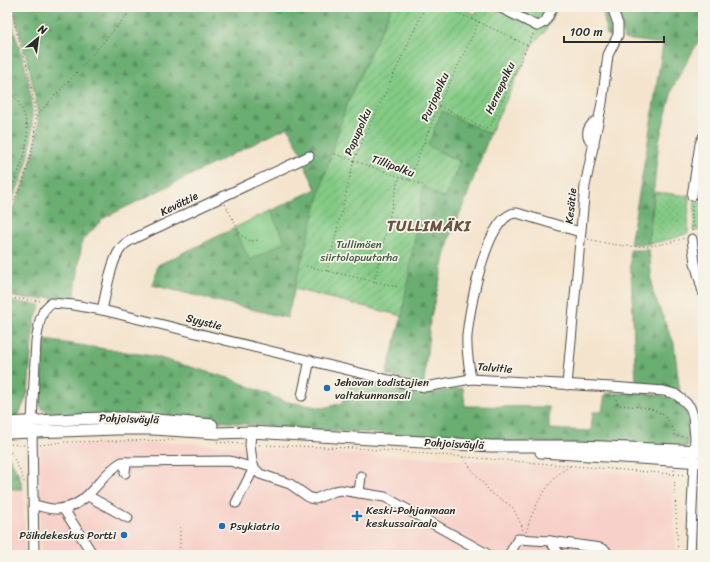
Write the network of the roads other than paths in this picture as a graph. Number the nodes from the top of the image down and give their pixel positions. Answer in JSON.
{"nodes":[{"id":1,"x":499,"y":7,"type":"edge"},
{"id":2,"x":612,"y":7,"type":"edge"},
{"id":3,"x":552,"y":9,"type":"edge"},
{"id":4,"x":703,"y":137,"type":"edge"},
{"id":5,"x":309,"y":156,"type":"dead end"},
{"id":6,"x":692,"y":196,"type":"road end"},
{"id":7,"x":580,"y":234,"type":"junction"},
{"id":8,"x":692,"y":237,"type":"road end"},
{"id":9,"x":703,"y":292,"type":"edge"},
{"id":10,"x":102,"y":310,"type":"junction"},
{"id":11,"x":310,"y":360,"type":"junction"},
{"id":12,"x":471,"y":379,"type":"junction"},
{"id":13,"x":566,"y":384,"type":"junction"},
{"id":14,"x":302,"y":396,"type":"dead end"},
{"id":15,"x":7,"y":423,"type":"edge"},
{"id":16,"x":32,"y":426,"type":"junction"},
{"id":17,"x":250,"y":432,"type":"junction"},
{"id":18,"x":7,"y":433,"type":"edge"},
{"id":19,"x":698,"y":456,"type":"edge"},
{"id":20,"x":126,"y":462,"type":"junction"},
{"id":21,"x":254,"y":468,"type":"junction"},
{"id":22,"x":126,"y":473,"type":"dead end"},
{"id":23,"x":361,"y":476,"type":"dead end"},
{"id":24,"x":359,"y":493,"type":"junction"},
{"id":25,"x":88,"y":496,"type":"junction"},
{"id":26,"x":236,"y":503,"type":"dead end"},
{"id":27,"x":63,"y":508,"type":"junction"},
{"id":28,"x":31,"y":510,"type":"junction"},
{"id":29,"x":128,"y":518,"type":"dead end"},
{"id":30,"x":550,"y":542,"type":"junction"},
{"id":31,"x":34,"y":555,"type":"edge"},
{"id":32,"x":93,"y":555,"type":"edge"},
{"id":33,"x":489,"y":555,"type":"edge"},
{"id":34,"x":509,"y":555,"type":"edge"},
{"id":35,"x":560,"y":555,"type":"edge"},
{"id":36,"x":609,"y":555,"type":"edge"},
{"id":37,"x":690,"y":555,"type":"edge"}],
"edges":[{"from":1,"to":3,"type":"street"},
{"from":2,"to":7,"type":"street","name":"Kesätie"},
{"from":4,"to":6,"type":"street"},
{"from":5,"to":10,"type":"street","name":"Kevättie"},
{"from":7,"to":12,"type":"street","name":"Talvitie"},
{"from":7,"to":13,"type":"street","name":"Kesätie"},
{"from":8,"to":9,"type":"street"},
{"from":10,"to":11,"type":"street","name":"Syystie"},
{"from":10,"to":16,"type":"street","name":"Syystie"},
{"from":11,"to":12,"type":"street","name":"Syystie"},
{"from":11,"to":14,"type":"street"},
{"from":12,"to":13,"type":"street","name":"Talvitie"},
{"from":13,"to":19,"type":"street","name":"Talvitie"},
{"from":15,"to":16,"type":"main road","name":"Pohjoisväylä"},
{"from":16,"to":17,"type":"main road","name":"Pohjoisväylä"},
{"from":16,"to":18,"type":"main road","name":"Pohjoisväylä"},
{"from":16,"to":28,"type":"street"},
{"from":17,"to":19,"type":"main road","name":"Pohjoisväylä"},
{"from":17,"to":21,"type":"street"},
{"from":19,"to":37,"type":"street","name":"Talvitie"},
{"from":20,"to":21,"type":"street"},
{"from":20,"to":22,"type":"street"},
{"from":20,"to":25,"type":"street"},
{"from":21,"to":24,"type":"street"},
{"from":21,"to":26,"type":"street"},
{"from":23,"to":24,"type":"street"},
{"from":24,"to":33,"type":"street"},
{"from":25,"to":27,"type":"street"},
{"from":25,"to":29,"type":"street"},
{"from":27,"to":28,"type":"street"},
{"from":27,"to":32,"type":"street"},
{"from":28,"to":31,"type":"street"},
{"from":30,"to":34,"type":"street"},
{"from":30,"to":35,"type":"street"},
{"from":30,"to":36,"type":"street"}]}
